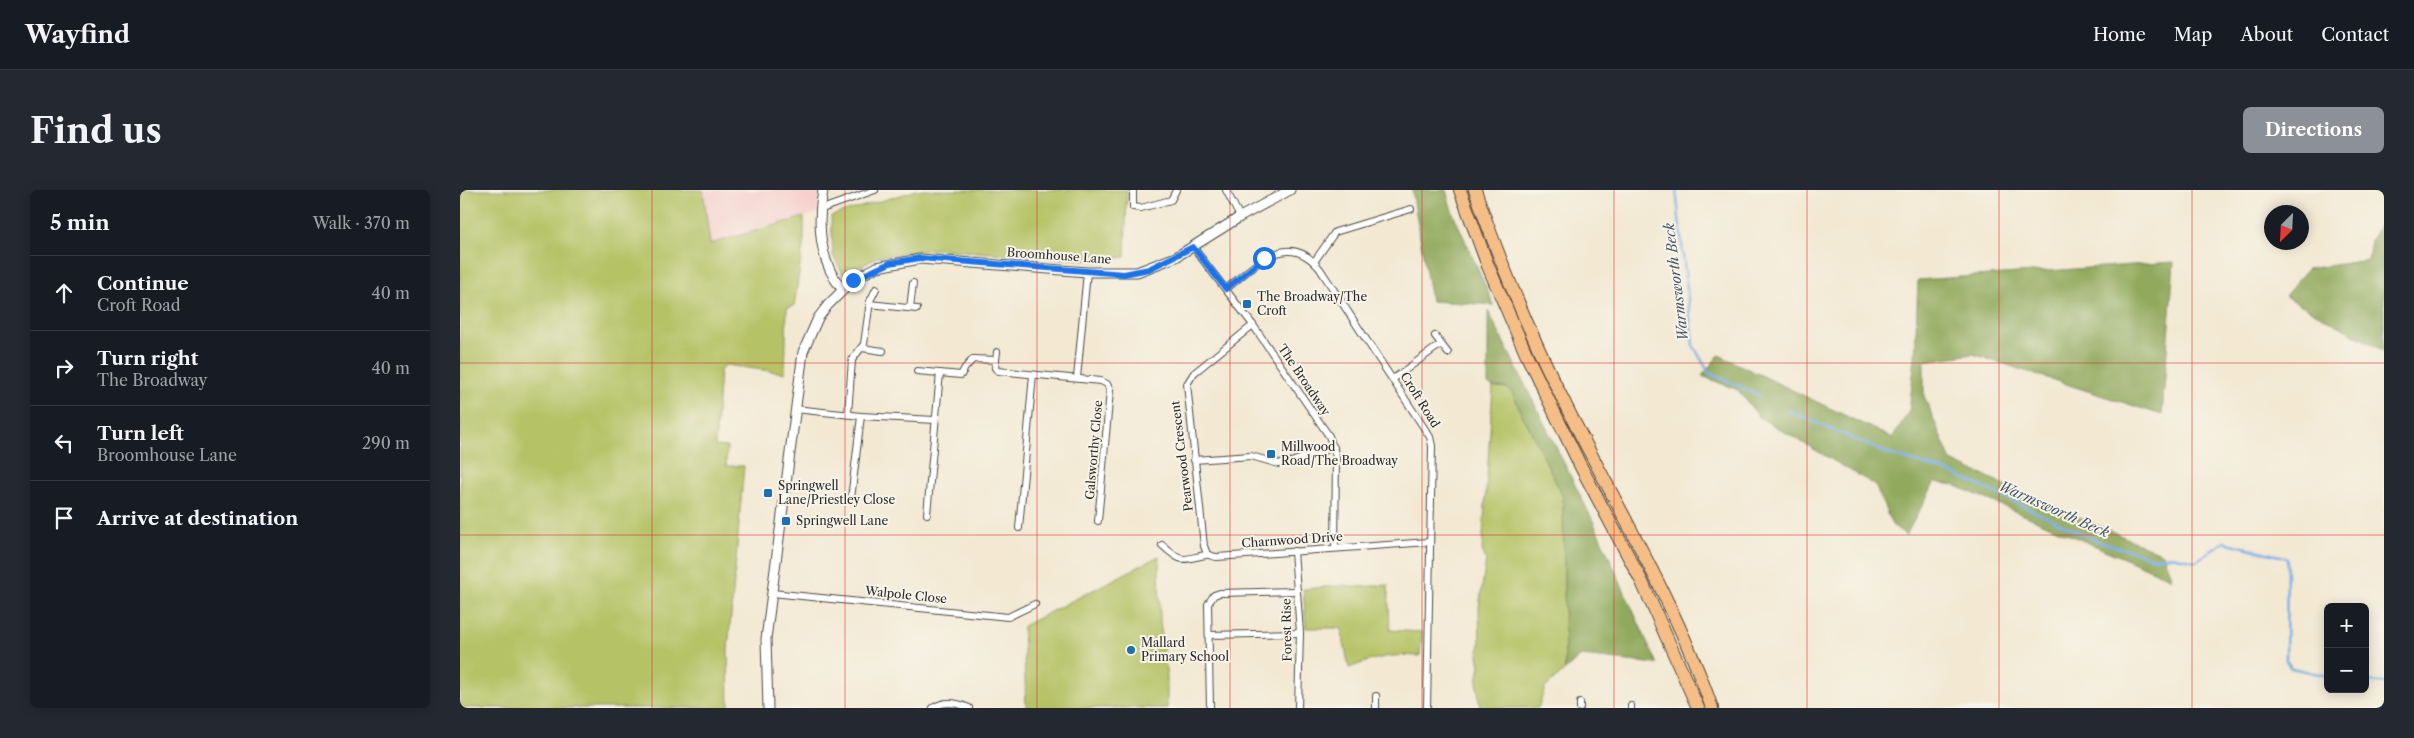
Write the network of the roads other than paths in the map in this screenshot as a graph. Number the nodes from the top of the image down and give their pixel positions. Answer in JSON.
{"nodes":[{"id":1,"x":823,"y":190,"type":"edge"},
{"id":2,"x":875,"y":190,"type":"edge"},
{"id":3,"x":1133,"y":190,"type":"edge"},
{"id":4,"x":1176,"y":190,"type":"edge"},
{"id":5,"x":1226,"y":190,"type":"edge"},
{"id":6,"x":1290,"y":190,"type":"edge"},
{"id":7,"x":1460,"y":190,"type":"edge"},
{"id":8,"x":1475,"y":190,"type":"edge"},
{"id":9,"x":1411,"y":209,"type":"dead end"},
{"id":10,"x":819,"y":210,"type":"junction"},
{"id":11,"x":1240,"y":217,"type":"junction"},
{"id":12,"x":1193,"y":247,"type":"junction"},
{"id":13,"x":1314,"y":262,"type":"junction"},
{"id":14,"x":1087,"y":272,"type":"junction"},
{"id":15,"x":913,"y":283,"type":"dead end"},
{"id":16,"x":842,"y":289,"type":"junction"},
{"id":17,"x":876,"y":289,"type":"dead end"},
{"id":18,"x":1226,"y":289,"type":"junction"},
{"id":19,"x":869,"y":304,"type":"junction"},
{"id":20,"x":1253,"y":325,"type":"junction"},
{"id":21,"x":1435,"y":336,"type":"dead end"},
{"id":22,"x":1442,"y":344,"type":"junction"},
{"id":23,"x":862,"y":348,"type":"junction"},
{"id":24,"x":883,"y":351,"type":"dead end"},
{"id":25,"x":997,"y":352,"type":"dead end"},
{"id":26,"x":1448,"y":353,"type":"dead end"},
{"id":27,"x":996,"y":360,"type":"junction"},
{"id":28,"x":917,"y":371,"type":"dead end"},
{"id":29,"x":940,"y":373,"type":"junction"},
{"id":30,"x":1033,"y":375,"type":"junction"},
{"id":31,"x":1077,"y":378,"type":"junction"},
{"id":32,"x":1394,"y":379,"type":"junction"},
{"id":33,"x":795,"y":409,"type":"junction"},
{"id":34,"x":848,"y":414,"type":"junction"},
{"id":35,"x":861,"y":416,"type":"junction"},
{"id":36,"x":935,"y":420,"type":"junction"},
{"id":37,"x":1334,"y":447,"type":"junction"},
{"id":38,"x":1194,"y":460,"type":"junction"},
{"id":39,"x":852,"y":499,"type":"dead end"},
{"id":40,"x":927,"y":514,"type":"dead end"},
{"id":41,"x":1098,"y":521,"type":"dead end"},
{"id":42,"x":1019,"y":528,"type":"dead end"},
{"id":43,"x":1429,"y":542,"type":"junction"},
{"id":44,"x":1162,"y":545,"type":"dead end"},
{"id":45,"x":1335,"y":548,"type":"junction"},
{"id":46,"x":1294,"y":551,"type":"junction"},
{"id":47,"x":1207,"y":554,"type":"junction"},
{"id":48,"x":1297,"y":591,"type":"junction"},
{"id":49,"x":772,"y":593,"type":"junction"},
{"id":50,"x":1035,"y":604,"type":"dead end"},
{"id":51,"x":1300,"y":633,"type":"junction"},
{"id":52,"x":1209,"y":635,"type":"junction"},
{"id":53,"x":1376,"y":696,"type":"dead end"},
{"id":54,"x":768,"y":708,"type":"edge"},
{"id":55,"x":934,"y":708,"type":"edge"},
{"id":56,"x":969,"y":708,"type":"edge"},
{"id":57,"x":1210,"y":708,"type":"edge"},
{"id":58,"x":1298,"y":708,"type":"edge"},
{"id":59,"x":1376,"y":708,"type":"edge"},
{"id":60,"x":1427,"y":708,"type":"edge"},
{"id":61,"x":1698,"y":708,"type":"edge"},
{"id":62,"x":1712,"y":708,"type":"edge"}],
"edges":[{"from":1,"to":10,"type":"street"},
{"from":2,"to":10,"type":"street"},
{"from":3,"to":4,"type":"street"},
{"from":5,"to":11,"type":"street"},
{"from":6,"to":11,"type":"street","name":"Broomhouse Lane"},
{"from":7,"to":61,"type":"highway"},
{"from":8,"to":62,"type":"highway"},
{"from":9,"to":13,"type":"street"},
{"from":10,"to":16,"type":"street"},
{"from":11,"to":12,"type":"street","name":"Broomhouse Lane"},
{"from":12,"to":14,"type":"street","name":"Broomhouse Lane"},
{"from":12,"to":18,"type":"street","name":"The Broadway"},
{"from":13,"to":18,"type":"street","name":"Croft Road"},
{"from":13,"to":32,"type":"street","name":"Croft Road"},
{"from":14,"to":16,"type":"street","name":"Broomhouse Lane"},
{"from":14,"to":31,"type":"street"},
{"from":15,"to":19,"type":"street"},
{"from":16,"to":33,"type":"street"},
{"from":17,"to":19,"type":"street"},
{"from":18,"to":20,"type":"street","name":"The Broadway"},
{"from":19,"to":23,"type":"street"},
{"from":20,"to":37,"type":"street","name":"The Broadway"},
{"from":20,"to":38,"type":"street","name":"Pearwood Crescent"},
{"from":21,"to":22,"type":"street"},
{"from":22,"to":26,"type":"street"},
{"from":22,"to":32,"type":"street"},
{"from":23,"to":24,"type":"street"},
{"from":23,"to":34,"type":"street"},
{"from":25,"to":27,"type":"street"},
{"from":27,"to":29,"type":"street"},
{"from":27,"to":30,"type":"street","name":"Galsworthy Close"},
{"from":28,"to":29,"type":"street"},
{"from":29,"to":36,"type":"street"},
{"from":30,"to":31,"type":"street","name":"Galsworthy Close"},
{"from":30,"to":42,"type":"street"},
{"from":31,"to":41,"type":"street","name":"Galsworthy Close"},
{"from":32,"to":43,"type":"street","name":"Croft Road"},
{"from":33,"to":34,"type":"street"},
{"from":33,"to":49,"type":"street"},
{"from":34,"to":35,"type":"street"},
{"from":35,"to":36,"type":"street"},
{"from":35,"to":39,"type":"street"},
{"from":36,"to":40,"type":"street"},
{"from":37,"to":38,"type":"street"},
{"from":37,"to":45,"type":"street","name":"The Broadway"},
{"from":38,"to":47,"type":"street","name":"Pearwood Crescent"},
{"from":43,"to":45,"type":"street","name":"Charnwood Drive"},
{"from":43,"to":60,"type":"street","name":"Croft Road"},
{"from":44,"to":47,"type":"street","name":"Charnwood Drive"},
{"from":45,"to":46,"type":"street","name":"Charnwood Drive"},
{"from":46,"to":47,"type":"street","name":"Charnwood Drive"},
{"from":46,"to":48,"type":"street","name":"Forest Rise"},
{"from":48,"to":51,"type":"street","name":"Forest Rise"},
{"from":48,"to":52,"type":"street"},
{"from":49,"to":50,"type":"street","name":"Walpole Close"},
{"from":49,"to":54,"type":"street"},
{"from":51,"to":52,"type":"street"},
{"from":51,"to":58,"type":"street","name":"Forest Rise"},
{"from":52,"to":57,"type":"street"},
{"from":53,"to":59,"type":"street"},
{"from":55,"to":56,"type":"street"}]}
